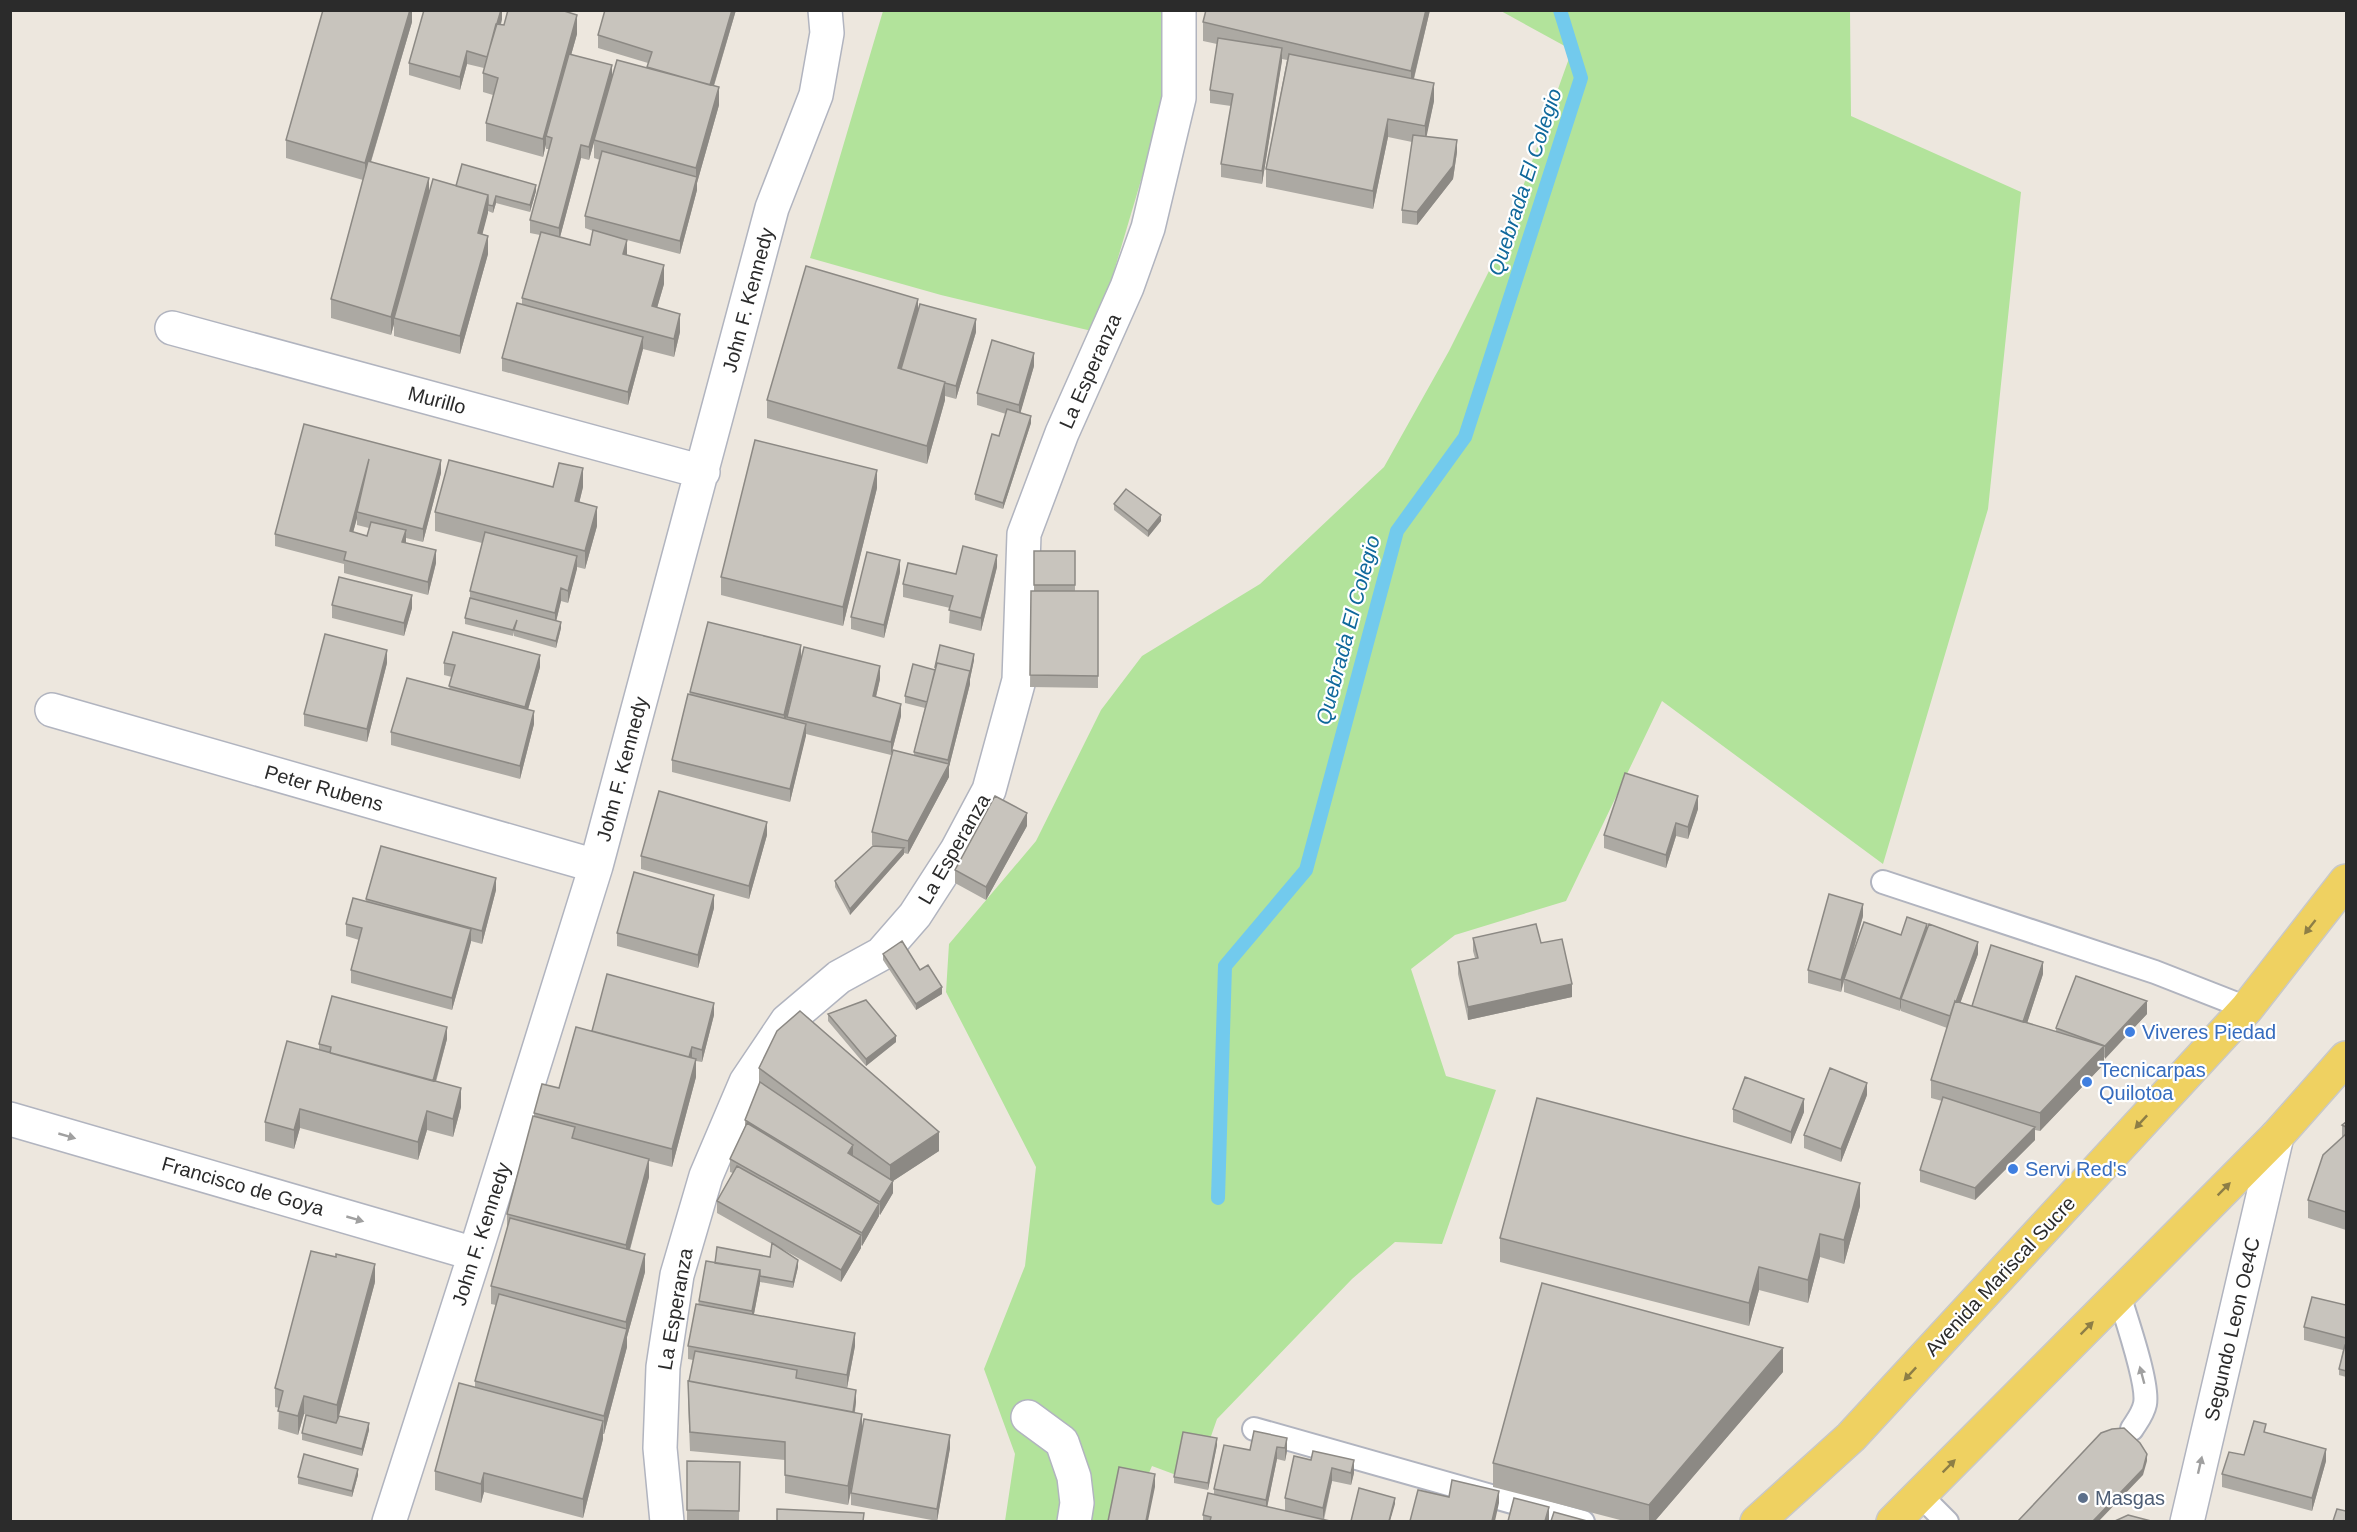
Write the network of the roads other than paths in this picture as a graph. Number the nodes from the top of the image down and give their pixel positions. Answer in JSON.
{"nodes":[{"id":1,"x":825,"y":10,"type":"edge"},
{"id":2,"x":1179,"y":10,"type":"edge"},
{"id":3,"x":172,"y":328,"type":"dead end"},
{"id":4,"x":703,"y":472,"type":"junction"},
{"id":5,"x":52,"y":710,"type":"dead end"},
{"id":6,"x":596,"y":866,"type":"junction"},
{"id":7,"x":1883,"y":882,"type":"dead end"},
{"id":8,"x":2346,"y":882,"type":"edge"},
{"id":9,"x":2247,"y":1008,"type":"junction"},
{"id":10,"x":2346,"y":1058,"type":"edge"},
{"id":11,"x":10,"y":1119,"type":"edge"},
{"id":12,"x":2277,"y":1136,"type":"junction"},
{"id":13,"x":475,"y":1254,"type":"junction"},
{"id":14,"x":2119,"y":1295,"type":"junction"},
{"id":15,"x":1028,"y":1417,"type":"dead end"},
{"id":16,"x":1254,"y":1429,"type":"edge"},
{"id":17,"x":2132,"y":1429,"type":"dead end"},
{"id":18,"x":1920,"y":1495,"type":"junction"},
{"id":19,"x":389,"y":1521,"type":"edge"},
{"id":20,"x":667,"y":1521,"type":"edge"},
{"id":21,"x":1074,"y":1521,"type":"edge"},
{"id":22,"x":1583,"y":1521,"type":"edge"},
{"id":23,"x":1757,"y":1521,"type":"edge"},
{"id":24,"x":1893,"y":1521,"type":"edge"},
{"id":25,"x":1947,"y":1521,"type":"edge"},
{"id":26,"x":2187,"y":1521,"type":"edge"}],
"edges":[{"from":1,"to":4,"type":"street","name":"John F. Kennedy"},
{"from":2,"to":20,"type":"street","name":"La Esperanza"},
{"from":3,"to":4,"type":"street","name":"Murillo"},
{"from":4,"to":6,"type":"street","name":"John F. Kennedy"},
{"from":5,"to":6,"type":"street","name":"Peter Rubens"},
{"from":6,"to":13,"type":"street","name":"John F. Kennedy"},
{"from":7,"to":9,"type":"lane"},
{"from":8,"to":9,"type":"main road","name":"Avenida Mariscal Sucre","one_way":true},
{"from":9,"to":23,"type":"main road","name":"Avenida Mariscal Sucre","one_way":true},
{"from":10,"to":12,"type":"main road"},
{"from":11,"to":13,"type":"street","name":"Francisco de Goya","one_way":true},
{"from":14,"to":12,"type":"main road","one_way":true},
{"from":26,"to":12,"type":"street","name":"Segundo Leon Oe4C","one_way":true},
{"from":13,"to":19,"type":"street","name":"John F. Kennedy"},
{"from":17,"to":14,"type":"lane","one_way":true},
{"from":18,"to":14,"type":"main road","one_way":true},
{"from":15,"to":21,"type":"street"},
{"from":16,"to":22,"type":"lane"},
{"from":18,"to":24,"type":"main road"},
{"from":18,"to":25,"type":"lane"}]}
